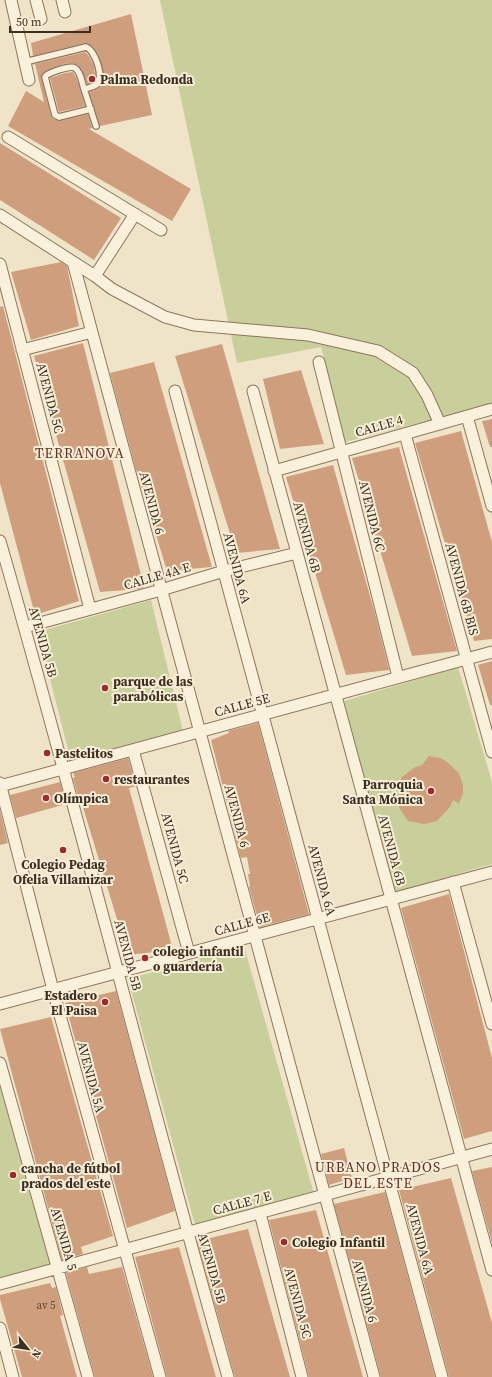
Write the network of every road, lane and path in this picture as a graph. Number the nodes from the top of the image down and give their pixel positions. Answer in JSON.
{"nodes":[{"id":1,"x":11,"y":0,"type":"edge"},
{"id":2,"x":36,"y":0,"type":"edge"},
{"id":3,"x":62,"y":0,"type":"edge"},
{"id":4,"x":65,"y":12,"type":"dead end"},
{"id":5,"x":41,"y":19,"type":"dead end"},
{"id":6,"x":25,"y":62,"type":"junction"},
{"id":7,"x":29,"y":80,"type":"dead end"},
{"id":8,"x":84,"y":89,"type":"junction"},
{"id":9,"x":90,"y":109,"type":"junction"},
{"id":10,"x":96,"y":126,"type":"dead end"},
{"id":11,"x":8,"y":137,"type":"dead end"},
{"id":12,"x":135,"y":214,"type":"junction"},
{"id":13,"x":0,"y":215,"type":"edge"},
{"id":14,"x":161,"y":230,"type":"dead end"},
{"id":15,"x":73,"y":262,"type":"junction"},
{"id":16,"x":0,"y":264,"type":"edge"},
{"id":17,"x":95,"y":276,"type":"junction"},
{"id":18,"x":92,"y":332,"type":"junction"},
{"id":19,"x":22,"y":350,"type":"junction"},
{"id":20,"x":319,"y":362,"type":"dead end"},
{"id":21,"x":175,"y":391,"type":"dead end"},
{"id":22,"x":252,"y":391,"type":"dead end"},
{"id":23,"x":492,"y":409,"type":"edge"},
{"id":24,"x":467,"y":416,"type":"junction"},
{"id":25,"x":440,"y":424,"type":"junction"},
{"id":26,"x":405,"y":434,"type":"junction"},
{"id":27,"x":341,"y":452,"type":"junction"},
{"id":28,"x":274,"y":471,"type":"junction"},
{"id":29,"x":492,"y":506,"type":"edge"},
{"id":30,"x":0,"y":541,"type":"edge"},
{"id":31,"x":297,"y":554,"type":"junction"},
{"id":32,"x":224,"y":571,"type":"junction"},
{"id":33,"x":162,"y":590,"type":"junction"},
{"id":34,"x":90,"y":609,"type":"junction"},
{"id":35,"x":25,"y":627,"type":"junction"},
{"id":36,"x":492,"y":652,"type":"edge"},
{"id":37,"x":466,"y":659,"type":"junction"},
{"id":38,"x":398,"y":677,"type":"junction"},
{"id":39,"x":335,"y":695,"type":"junction"},
{"id":40,"x":263,"y":714,"type":"junction"},
{"id":41,"x":200,"y":732,"type":"junction"},
{"id":42,"x":133,"y":750,"type":"junction"},
{"id":43,"x":492,"y":752,"type":"edge"},
{"id":44,"x":64,"y":769,"type":"junction"},
{"id":45,"x":0,"y":785,"type":"edge"},
{"id":46,"x":492,"y":872,"type":"edge"},
{"id":47,"x":453,"y":882,"type":"junction"},
{"id":48,"x":391,"y":899,"type":"junction"},
{"id":49,"x":318,"y":918,"type":"junction"},
{"id":50,"x":255,"y":935,"type":"junction"},
{"id":51,"x":189,"y":953,"type":"junction"},
{"id":52,"x":119,"y":972,"type":"junction"},
{"id":53,"x":53,"y":990,"type":"junction"},
{"id":54,"x":0,"y":1004,"type":"edge"},
{"id":55,"x":492,"y":1024,"type":"edge"},
{"id":56,"x":0,"y":1063,"type":"edge"},
{"id":57,"x":492,"y":1149,"type":"edge"},
{"id":58,"x":461,"y":1158,"type":"junction"},
{"id":59,"x":388,"y":1178,"type":"junction"},
{"id":60,"x":325,"y":1195,"type":"junction"},
{"id":61,"x":260,"y":1213,"type":"junction"},
{"id":62,"x":187,"y":1233,"type":"junction"},
{"id":63,"x":125,"y":1250,"type":"junction"},
{"id":64,"x":58,"y":1269,"type":"junction"},
{"id":65,"x":492,"y":1270,"type":"edge"},
{"id":66,"x":0,"y":1284,"type":"edge"},
{"id":67,"x":0,"y":1328,"type":"edge"},
{"id":68,"x":13,"y":1377,"type":"edge"},
{"id":69,"x":88,"y":1377,"type":"edge"},
{"id":70,"x":160,"y":1377,"type":"edge"},
{"id":71,"x":228,"y":1377,"type":"edge"},
{"id":72,"x":302,"y":1377,"type":"edge"},
{"id":73,"x":374,"y":1377,"type":"edge"},
{"id":74,"x":442,"y":1377,"type":"edge"}],
"edges":[{"from":1,"to":6,"type":"street"},
{"from":2,"to":5,"type":"street"},
{"from":3,"to":4,"type":"street"},
{"from":6,"to":7,"type":"street"},
{"from":6,"to":8,"type":"lane"},
{"from":8,"to":9,"type":"lane"},
{"from":8,"to":9,"type":"lane"},
{"from":9,"to":10,"type":"lane"},
{"from":11,"to":12,"type":"street"},
{"from":12,"to":14,"type":"street"},
{"from":12,"to":17,"type":"street"},
{"from":13,"to":15,"type":"street"},
{"from":15,"to":17,"type":"street"},
{"from":15,"to":18,"type":"street","name":"AVENIDA 6"},
{"from":16,"to":19,"type":"street","name":"AVENIDA 5C"},
{"from":17,"to":25,"type":"street"},
{"from":18,"to":19,"type":"street"},
{"from":18,"to":33,"type":"street","name":"AVENIDA 6"},
{"from":19,"to":34,"type":"street","name":"AVENIDA 5C"},
{"from":20,"to":27,"type":"street","name":"AVENIDA 6C"},
{"from":21,"to":32,"type":"street","name":"AVENIDA 6A"},
{"from":22,"to":28,"type":"street","name":"AVENIDA 6B"},
{"from":23,"to":24,"type":"street","name":"CALLE 4"},
{"from":24,"to":25,"type":"street","name":"CALLE 4"},
{"from":24,"to":29,"type":"street"},
{"from":25,"to":26,"type":"street","name":"CALLE 4"},
{"from":26,"to":27,"type":"street","name":"CALLE 4"},
{"from":26,"to":37,"type":"street","name":"AVENIDA 6B BIS"},
{"from":27,"to":28,"type":"street","name":"CALLE 4"},
{"from":27,"to":38,"type":"street","name":"AVENIDA 6C"},
{"from":28,"to":31,"type":"street","name":"AVENIDA 6B"},
{"from":30,"to":35,"type":"street","name":"AVENIDA 5B"},
{"from":31,"to":32,"type":"street","name":"CALLE 4A E"},
{"from":31,"to":39,"type":"street","name":"AVENIDA 6B"},
{"from":32,"to":33,"type":"street","name":"CALLE 4A E"},
{"from":32,"to":40,"type":"street","name":"AVENIDA 6A"},
{"from":33,"to":34,"type":"street","name":"CALLE 4A E"},
{"from":33,"to":41,"type":"street","name":"AVENIDA 6"},
{"from":34,"to":35,"type":"street","name":"CALLE 4A E"},
{"from":35,"to":44,"type":"street","name":"AVENIDA 5B"},
{"from":36,"to":37,"type":"street","name":"CALLE 5E"},
{"from":37,"to":38,"type":"street","name":"CALLE 5E"},
{"from":37,"to":43,"type":"street","name":"AVENIDA 6B BIS"},
{"from":38,"to":39,"type":"street","name":"CALLE 5E"},
{"from":39,"to":40,"type":"street","name":"CALLE 5E"},
{"from":39,"to":48,"type":"street","name":"AVENIDA 6B"},
{"from":40,"to":41,"type":"street","name":"CALLE 5E"},
{"from":40,"to":49,"type":"street","name":"AVENIDA 6A"},
{"from":41,"to":42,"type":"street","name":"CALLE 5E"},
{"from":41,"to":50,"type":"street","name":"AVENIDA 6"},
{"from":42,"to":44,"type":"street","name":"CALLE 5E"},
{"from":42,"to":51,"type":"street","name":"AVENIDA 5C"},
{"from":44,"to":45,"type":"street","name":"CALLE 5E"},
{"from":44,"to":52,"type":"street","name":"AVENIDA 5B"},
{"from":45,"to":53,"type":"street","name":"AVENIDA 5A"},
{"from":46,"to":47,"type":"street","name":"CALLE 6E"},
{"from":47,"to":48,"type":"street","name":"CALLE 6E"},
{"from":47,"to":55,"type":"street"},
{"from":48,"to":49,"type":"street","name":"CALLE 6E"},
{"from":48,"to":58,"type":"street","name":"AVENIDA 6B"},
{"from":49,"to":50,"type":"street","name":"CALLE 6E"},
{"from":49,"to":59,"type":"street","name":"AVENIDA 6A"},
{"from":50,"to":51,"type":"street","name":"CALLE 6E"},
{"from":50,"to":60,"type":"street","name":"AVENIDA 6"},
{"from":51,"to":52,"type":"street","name":"CALLE 6E"},
{"from":52,"to":53,"type":"street","name":"CALLE 6E"},
{"from":52,"to":62,"type":"street","name":"AVENIDA 5B"},
{"from":53,"to":54,"type":"street","name":"CALLE 6E"},
{"from":53,"to":63,"type":"street","name":"AVENIDA 5A"},
{"from":56,"to":64,"type":"street","name":"AVENIDA 5"},
{"from":57,"to":58,"type":"street","name":"CALLE 7 E"},
{"from":58,"to":59,"type":"street","name":"CALLE 7 E"},
{"from":58,"to":65,"type":"street","name":"AVENIDA 6B"},
{"from":59,"to":60,"type":"street","name":"CALLE 7 E"},
{"from":59,"to":74,"type":"street","name":"AVENIDA 6A"},
{"from":60,"to":61,"type":"street","name":"CALLE 7 E"},
{"from":60,"to":73,"type":"street","name":"AVENIDA 6"},
{"from":61,"to":62,"type":"street","name":"CALLE 7 E"},
{"from":61,"to":72,"type":"street","name":"AVENIDA 5C"},
{"from":62,"to":63,"type":"street","name":"CALLE 7 E"},
{"from":62,"to":71,"type":"street","name":"AVENIDA 5B"},
{"from":63,"to":64,"type":"street","name":"CALLE 7 E"},
{"from":63,"to":70,"type":"street","name":"AVENIDA 5A"},
{"from":64,"to":66,"type":"street","name":"CALLE 7 E"},
{"from":64,"to":69,"type":"street","name":"AVENIDA 5"},
{"from":67,"to":68,"type":"street"}]}
